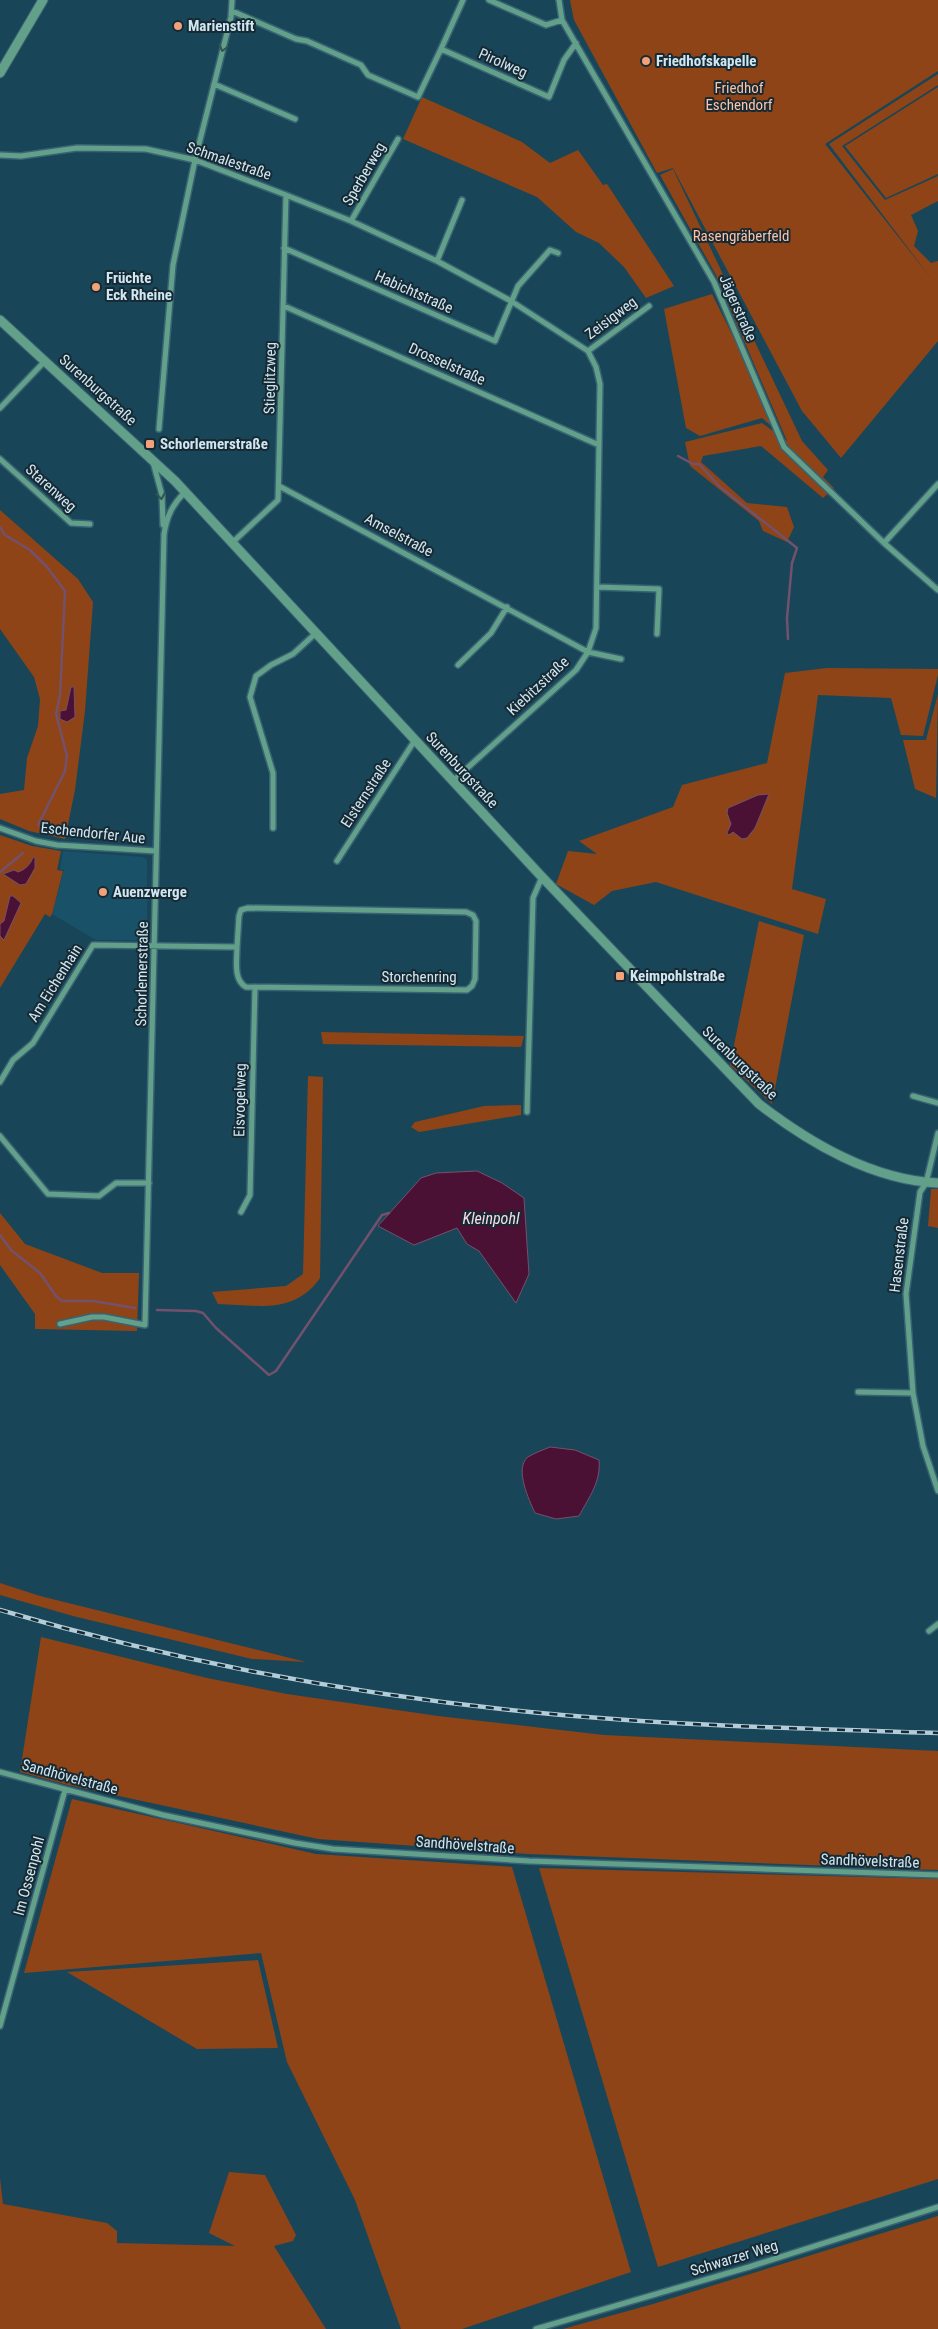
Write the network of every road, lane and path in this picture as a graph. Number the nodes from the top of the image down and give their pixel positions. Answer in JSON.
{"nodes":[{"id":1,"x":43,"y":0,"type":"edge"},
{"id":2,"x":232,"y":0,"type":"edge"},
{"id":3,"x":463,"y":0,"type":"edge"},
{"id":4,"x":489,"y":0,"type":"edge"},
{"id":5,"x":559,"y":0,"type":"edge"},
{"id":6,"x":232,"y":11,"type":"junction"},
{"id":7,"x":562,"y":20,"type":"junction"},
{"id":8,"x":576,"y":43,"type":"junction"},
{"id":9,"x":441,"y":49,"type":"junction"},
{"id":10,"x":0,"y":73,"type":"edge"},
{"id":11,"x":214,"y":84,"type":"junction"},
{"id":12,"x":295,"y":119,"type":"dead end"},
{"id":13,"x":398,"y":139,"type":"dead end"},
{"id":14,"x":0,"y":155,"type":"edge"},
{"id":15,"x":195,"y":160,"type":"junction"},
{"id":16,"x":286,"y":195,"type":"junction"},
{"id":17,"x":462,"y":200,"type":"dead end"},
{"id":18,"x":351,"y":221,"type":"junction"},
{"id":19,"x":284,"y":248,"type":"junction"},
{"id":20,"x":558,"y":253,"type":"dead end"},
{"id":21,"x":437,"y":261,"type":"junction"},
{"id":22,"x":511,"y":301,"type":"junction"},
{"id":23,"x":284,"y":306,"type":"junction"},
{"id":24,"x":648,"y":306,"type":"dead end"},
{"id":25,"x":0,"y":320,"type":"edge"},
{"id":26,"x":588,"y":351,"type":"junction"},
{"id":27,"x":45,"y":361,"type":"junction"},
{"id":28,"x":0,"y":408,"type":"edge"},
{"id":29,"x":159,"y":429,"type":"dead end"},
{"id":30,"x":599,"y":445,"type":"junction"},
{"id":31,"x":0,"y":459,"type":"edge"},
{"id":32,"x":153,"y":459,"type":"junction"},
{"id":33,"x":938,"y":484,"type":"edge"},
{"id":34,"x":279,"y":486,"type":"junction"},
{"id":35,"x":185,"y":492,"type":"junction"},
{"id":36,"x":90,"y":524,"type":"dead end"},
{"id":37,"x":164,"y":534,"type":"junction"},
{"id":38,"x":233,"y":542,"type":"junction"},
{"id":39,"x":884,"y":543,"type":"junction"},
{"id":40,"x":598,"y":587,"type":"junction"},
{"id":41,"x":938,"y":590,"type":"edge"},
{"id":42,"x":506,"y":607,"type":"junction"},
{"id":43,"x":316,"y":633,"type":"junction"},
{"id":44,"x":656,"y":634,"type":"dead end"},
{"id":45,"x":588,"y":652,"type":"junction"},
{"id":46,"x":621,"y":658,"type":"dead end"},
{"id":47,"x":458,"y":665,"type":"dead end"},
{"id":48,"x":416,"y":740,"type":"junction"},
{"id":49,"x":454,"y":780,"type":"junction"},
{"id":50,"x":0,"y":828,"type":"edge"},
{"id":51,"x":273,"y":828,"type":"dead end"},
{"id":52,"x":156,"y":851,"type":"junction"},
{"id":53,"x":337,"y":861,"type":"dead end"},
{"id":54,"x":542,"y":877,"type":"junction"},
{"id":55,"x":155,"y":946,"type":"junction"},
{"id":56,"x":237,"y":948,"type":"junction"},
{"id":57,"x":255,"y":987,"type":"junction"},
{"id":58,"x":0,"y":1082,"type":"edge"},
{"id":59,"x":913,"y":1096,"type":"dead end"},
{"id":60,"x":938,"y":1103,"type":"edge"},
{"id":61,"x":527,"y":1112,"type":"dead end"},
{"id":62,"x":938,"y":1133,"type":"edge"},
{"id":63,"x":0,"y":1136,"type":"edge"},
{"id":64,"x":149,"y":1183,"type":"junction"},
{"id":65,"x":926,"y":1183,"type":"junction"},
{"id":66,"x":938,"y":1183,"type":"edge"},
{"id":67,"x":241,"y":1212,"type":"dead end"},
{"id":68,"x":60,"y":1324,"type":"dead end"},
{"id":69,"x":858,"y":1392,"type":"dead end"},
{"id":70,"x":913,"y":1393,"type":"junction"},
{"id":71,"x":938,"y":1491,"type":"edge"},
{"id":72,"x":938,"y":1624,"type":"edge"},
{"id":73,"x":928,"y":1631,"type":"dead end"},
{"id":74,"x":0,"y":1772,"type":"edge"},
{"id":75,"x":65,"y":1790,"type":"junction"},
{"id":76,"x":938,"y":1875,"type":"edge"},
{"id":77,"x":0,"y":2026,"type":"edge"},
{"id":78,"x":938,"y":2207,"type":"edge"},
{"id":79,"x":536,"y":2329,"type":"edge"}],
"edges":[{"from":1,"to":10,"type":"street"},
{"from":2,"to":6,"type":"street"},
{"from":3,"to":9,"type":"street"},
{"from":4,"to":7,"type":"street"},
{"from":5,"to":7,"type":"street","name":"Jägerstraße"},
{"from":6,"to":9,"type":"street"},
{"from":6,"to":11,"type":"street","one_way":true},
{"from":7,"to":8,"type":"street","name":"Jägerstraße"},
{"from":8,"to":9,"type":"street","name":"Pirolweg"},
{"from":8,"to":39,"type":"street","name":"Jägerstraße"},
{"from":11,"to":12,"type":"street"},
{"from":11,"to":15,"type":"street"},
{"from":13,"to":18,"type":"street","name":"Sperberweg"},
{"from":14,"to":15,"type":"street","name":"Schmalestraße"},
{"from":15,"to":16,"type":"street","name":"Schmalestraße"},
{"from":15,"to":29,"type":"street"},
{"from":16,"to":18,"type":"street","name":"Schmalestraße"},
{"from":16,"to":19,"type":"street","name":"Stieglitzweg"},
{"from":17,"to":21,"type":"street"},
{"from":18,"to":21,"type":"street","name":"Schmalestraße"},
{"from":19,"to":22,"type":"street","name":"Habichtstraße"},
{"from":19,"to":23,"type":"street","name":"Stieglitzweg"},
{"from":20,"to":22,"type":"street"},
{"from":21,"to":22,"type":"street","name":"Schmalestraße"},
{"from":22,"to":26,"type":"street","name":"Schmalestraße"},
{"from":23,"to":30,"type":"street","name":"Drosselstraße"},
{"from":23,"to":34,"type":"street","name":"Stieglitzweg"},
{"from":24,"to":26,"type":"street","name":"Zeisigweg"},
{"from":25,"to":27,"type":"street","name":"Surenburgstraße"},
{"from":26,"to":30,"type":"street"},
{"from":27,"to":28,"type":"street"},
{"from":27,"to":32,"type":"street","name":"Surenburgstraße"},
{"from":30,"to":40,"type":"street","name":"Kiebitzstraße"},
{"from":31,"to":36,"type":"street","name":"Starenweg"},
{"from":32,"to":35,"type":"street","name":"Surenburgstraße"},
{"from":32,"to":37,"type":"street","name":"Schorlemerstraße","one_way":true},
{"from":33,"to":39,"type":"street"},
{"from":34,"to":38,"type":"street","name":"Stieglitzweg"},
{"from":34,"to":42,"type":"street","name":"Amselstraße"},
{"from":35,"to":37,"type":"street","name":"Schorlemerstraße"},
{"from":35,"to":38,"type":"street","name":"Surenburgstraße"},
{"from":37,"to":52,"type":"street","name":"Schorlemerstraße"},
{"from":38,"to":43,"type":"street","name":"Surenburgstraße"},
{"from":39,"to":41,"type":"street","name":"Jägerstraße"},
{"from":40,"to":44,"type":"street"},
{"from":40,"to":45,"type":"street","name":"Kiebitzstraße"},
{"from":42,"to":45,"type":"street","name":"Amselstraße"},
{"from":42,"to":47,"type":"street"},
{"from":43,"to":48,"type":"street","name":"Surenburgstraße"},
{"from":43,"to":51,"type":"street"},
{"from":45,"to":46,"type":"street","name":"Amselstraße"},
{"from":45,"to":49,"type":"street","name":"Kiebitzstraße"},
{"from":48,"to":49,"type":"street","name":"Surenburgstraße"},
{"from":48,"to":53,"type":"street","name":"Elsternstraße"},
{"from":49,"to":54,"type":"street","name":"Surenburgstraße"},
{"from":50,"to":52,"type":"street","name":"Eschendorfer Aue"},
{"from":52,"to":55,"type":"street","name":"Schorlemerstraße"},
{"from":54,"to":61,"type":"street"},
{"from":54,"to":65,"type":"street","name":"Surenburgstraße"},
{"from":55,"to":56,"type":"street"},
{"from":55,"to":58,"type":"street","name":"Am Eichenhain"},
{"from":55,"to":64,"type":"street","name":"Schorlemerstraße"},
{"from":56,"to":57,"type":"street","name":"Storchenring"},
{"from":56,"to":57,"type":"street","name":"Storchenring"},
{"from":57,"to":67,"type":"street","name":"Eisvogelweg"},
{"from":59,"to":60,"type":"street"},
{"from":62,"to":65,"type":"street","name":"Hasenstraße"},
{"from":63,"to":64,"type":"street"},
{"from":64,"to":68,"type":"street","name":"Schorlemerstraße"},
{"from":65,"to":66,"type":"street","name":"Surenburgstraße"},
{"from":65,"to":70,"type":"street","name":"Hasenstraße"},
{"from":69,"to":70,"type":"street"},
{"from":70,"to":71,"type":"street","name":"Hasenstraße"},
{"from":72,"to":73,"type":"street"},
{"from":74,"to":75,"type":"street","name":"Sandhövelstraße"},
{"from":75,"to":76,"type":"street","name":"Sandhövelstraße"},
{"from":75,"to":77,"type":"street","name":"Im Ossenpohl"},
{"from":78,"to":79,"type":"street","name":"Schwarzer Weg"}]}
